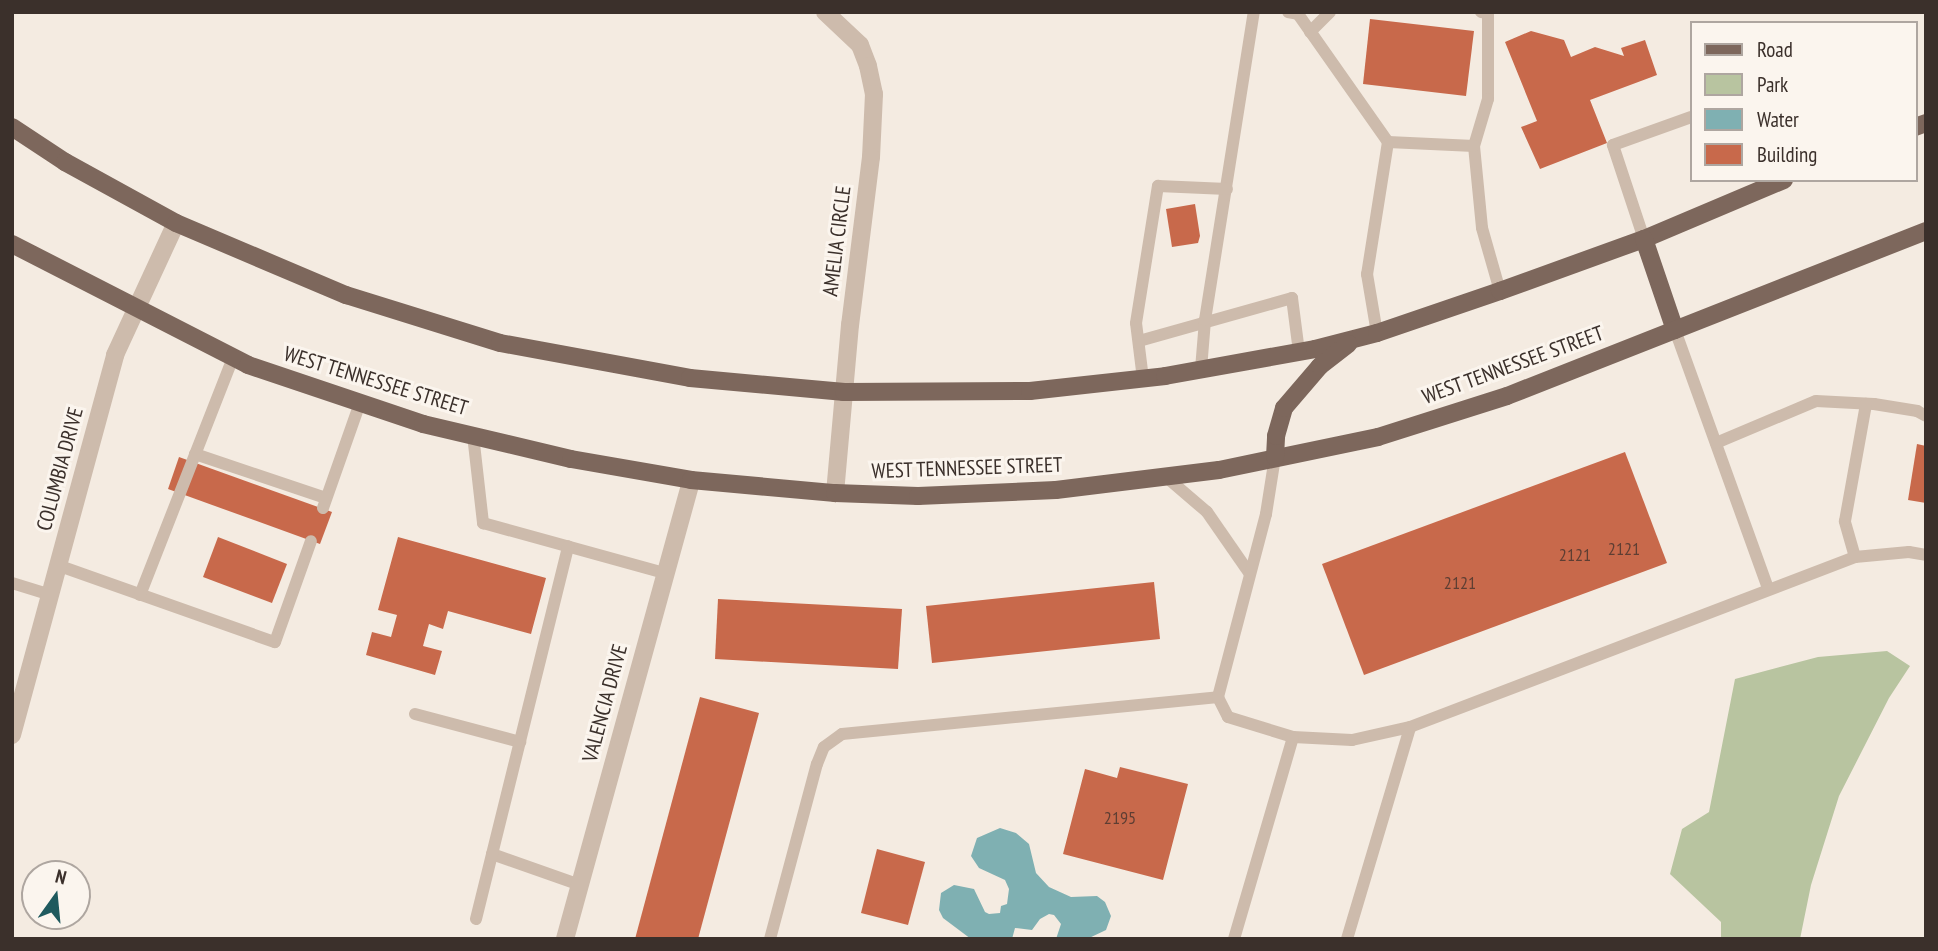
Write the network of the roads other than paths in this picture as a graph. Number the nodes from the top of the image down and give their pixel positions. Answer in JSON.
{"nodes":[{"id":1,"x":825,"y":12,"type":"edge"},
{"id":2,"x":1254,"y":12,"type":"edge"},
{"id":3,"x":1288,"y":12,"type":"edge"},
{"id":4,"x":1330,"y":12,"type":"edge"},
{"id":5,"x":1481,"y":12,"type":"edge"},
{"id":6,"x":1310,"y":32,"type":"junction"},
{"id":7,"x":1689,"y":118,"type":"edge"},
{"id":8,"x":12,"y":127,"type":"edge"},
{"id":9,"x":1388,"y":142,"type":"junction"},
{"id":10,"x":1474,"y":146,"type":"junction"},
{"id":11,"x":1761,"y":185,"type":"edge"},
{"id":12,"x":1227,"y":190,"type":"junction"},
{"id":13,"x":176,"y":223,"type":"junction"},
{"id":14,"x":1926,"y":231,"type":"edge"},
{"id":15,"x":1644,"y":239,"type":"junction"},
{"id":16,"x":12,"y":244,"type":"edge"},
{"id":17,"x":1500,"y":291,"type":"junction"},
{"id":18,"x":136,"y":310,"type":"junction"},
{"id":19,"x":1205,"y":320,"type":"junction"},
{"id":20,"x":1675,"y":330,"type":"junction"},
{"id":21,"x":1377,"y":334,"type":"junction"},
{"id":22,"x":1353,"y":339,"type":"junction"},
{"id":23,"x":1139,"y":341,"type":"junction"},
{"id":24,"x":1299,"y":352,"type":"junction"},
{"id":25,"x":233,"y":358,"type":"junction"},
{"id":26,"x":1201,"y":369,"type":"junction"},
{"id":27,"x":1143,"y":379,"type":"junction"},
{"id":28,"x":844,"y":392,"type":"junction"},
{"id":29,"x":360,"y":403,"type":"junction"},
{"id":30,"x":1866,"y":404,"type":"junction"},
{"id":31,"x":1926,"y":416,"type":"edge"},
{"id":32,"x":473,"y":435,"type":"junction"},
{"id":33,"x":1716,"y":443,"type":"junction"},
{"id":34,"x":195,"y":454,"type":"junction"},
{"id":35,"x":1275,"y":457,"type":"junction"},
{"id":36,"x":1166,"y":476,"type":"junction"},
{"id":37,"x":691,"y":480,"type":"junction"},
{"id":38,"x":835,"y":493,"type":"junction"},
{"id":39,"x":311,"y":541,"type":"dead end"},
{"id":40,"x":568,"y":546,"type":"junction"},
{"id":41,"x":1926,"y":555,"type":"edge"},
{"id":42,"x":1855,"y":557,"type":"junction"},
{"id":43,"x":57,"y":565,"type":"junction"},
{"id":44,"x":664,"y":573,"type":"junction"},
{"id":45,"x":1250,"y":574,"type":"junction"},
{"id":46,"x":12,"y":583,"type":"edge"},
{"id":47,"x":1769,"y":588,"type":"junction"},
{"id":48,"x":49,"y":594,"type":"junction"},
{"id":49,"x":140,"y":594,"type":"junction"},
{"id":50,"x":1217,"y":697,"type":"junction"},
{"id":51,"x":415,"y":714,"type":"dead end"},
{"id":52,"x":1410,"y":727,"type":"junction"},
{"id":53,"x":12,"y":735,"type":"edge"},
{"id":54,"x":1293,"y":737,"type":"junction"},
{"id":55,"x":520,"y":742,"type":"junction"},
{"id":56,"x":492,"y":855,"type":"junction"},
{"id":57,"x":580,"y":885,"type":"junction"},
{"id":58,"x":476,"y":919,"type":"dead end"},
{"id":59,"x":565,"y":939,"type":"edge"},
{"id":60,"x":770,"y":939,"type":"edge"},
{"id":61,"x":1234,"y":939,"type":"edge"},
{"id":62,"x":1347,"y":939,"type":"edge"}],
"edges":[{"from":1,"to":28,"type":"street","name":"AMELIA CIRCLE"},
{"from":2,"to":12,"type":"lane"},
{"from":3,"to":6,"type":"lane"},
{"from":4,"to":6,"type":"lane"},
{"from":5,"to":10,"type":"lane"},
{"from":6,"to":9,"type":"lane"},
{"from":7,"to":15,"type":"lane"},
{"from":8,"to":13,"type":"main road"},
{"from":9,"to":10,"type":"lane"},
{"from":9,"to":21,"type":"lane"},
{"from":10,"to":17,"type":"lane"},
{"from":11,"to":15,"type":"main road"},
{"from":12,"to":19,"type":"lane"},
{"from":12,"to":23,"type":"lane"},
{"from":13,"to":18,"type":"street","name":"COLUMBIA DRIVE"},
{"from":13,"to":28,"type":"main road"},
{"from":14,"to":20,"type":"main road","name":"WEST TENNESSEE STREET"},
{"from":15,"to":17,"type":"main road"},
{"from":15,"to":20,"type":"main road"},
{"from":16,"to":18,"type":"main road","name":"WEST TENNESSEE STREET"},
{"from":17,"to":21,"type":"main road"},
{"from":18,"to":25,"type":"main road","name":"WEST TENNESSEE STREET"},
{"from":18,"to":43,"type":"street","name":"COLUMBIA DRIVE"},
{"from":19,"to":23,"type":"lane"},
{"from":19,"to":24,"type":"lane"},
{"from":19,"to":26,"type":"lane"},
{"from":20,"to":33,"type":"lane"},
{"from":20,"to":35,"type":"main road","name":"WEST TENNESSEE STREET"},
{"from":21,"to":22,"type":"main road"},
{"from":22,"to":24,"type":"main road"},
{"from":22,"to":35,"type":"main road"},
{"from":23,"to":27,"type":"lane"},
{"from":24,"to":26,"type":"main road"},
{"from":25,"to":29,"type":"main road","name":"WEST TENNESSEE STREET"},
{"from":25,"to":34,"type":"lane"},
{"from":26,"to":27,"type":"main road"},
{"from":27,"to":28,"type":"main road"},
{"from":28,"to":38,"type":"street","name":"AMELIA CIRCLE"},
{"from":29,"to":32,"type":"main road","name":"WEST TENNESSEE STREET"},
{"from":29,"to":34,"type":"lane"},
{"from":30,"to":31,"type":"lane"},
{"from":30,"to":33,"type":"lane"},
{"from":30,"to":42,"type":"lane"},
{"from":32,"to":37,"type":"main road","name":"WEST TENNESSEE STREET"},
{"from":32,"to":40,"type":"lane"},
{"from":33,"to":47,"type":"lane"},
{"from":34,"to":49,"type":"lane"},
{"from":35,"to":36,"type":"main road","name":"WEST TENNESSEE STREET"},
{"from":35,"to":45,"type":"lane"},
{"from":36,"to":38,"type":"main road","name":"WEST TENNESSEE STREET"},
{"from":36,"to":45,"type":"lane"},
{"from":37,"to":38,"type":"main road","name":"WEST TENNESSEE STREET"},
{"from":37,"to":44,"type":"street","name":"VALENCIA DRIVE"},
{"from":39,"to":49,"type":"lane"},
{"from":40,"to":44,"type":"lane"},
{"from":40,"to":55,"type":"lane"},
{"from":41,"to":42,"type":"lane"},
{"from":42,"to":47,"type":"lane"},
{"from":43,"to":48,"type":"street","name":"COLUMBIA DRIVE"},
{"from":43,"to":49,"type":"lane"},
{"from":44,"to":57,"type":"street","name":"VALENCIA DRIVE"},
{"from":45,"to":50,"type":"lane"},
{"from":46,"to":48,"type":"lane"},
{"from":47,"to":52,"type":"lane"},
{"from":48,"to":53,"type":"street","name":"COLUMBIA DRIVE"},
{"from":50,"to":54,"type":"lane"},
{"from":50,"to":60,"type":"lane"},
{"from":51,"to":55,"type":"lane"},
{"from":52,"to":54,"type":"lane"},
{"from":52,"to":62,"type":"lane"},
{"from":54,"to":61,"type":"lane"},
{"from":55,"to":56,"type":"lane"},
{"from":56,"to":57,"type":"lane"},
{"from":56,"to":58,"type":"lane"},
{"from":57,"to":59,"type":"street","name":"VALENCIA DRIVE"}]}
